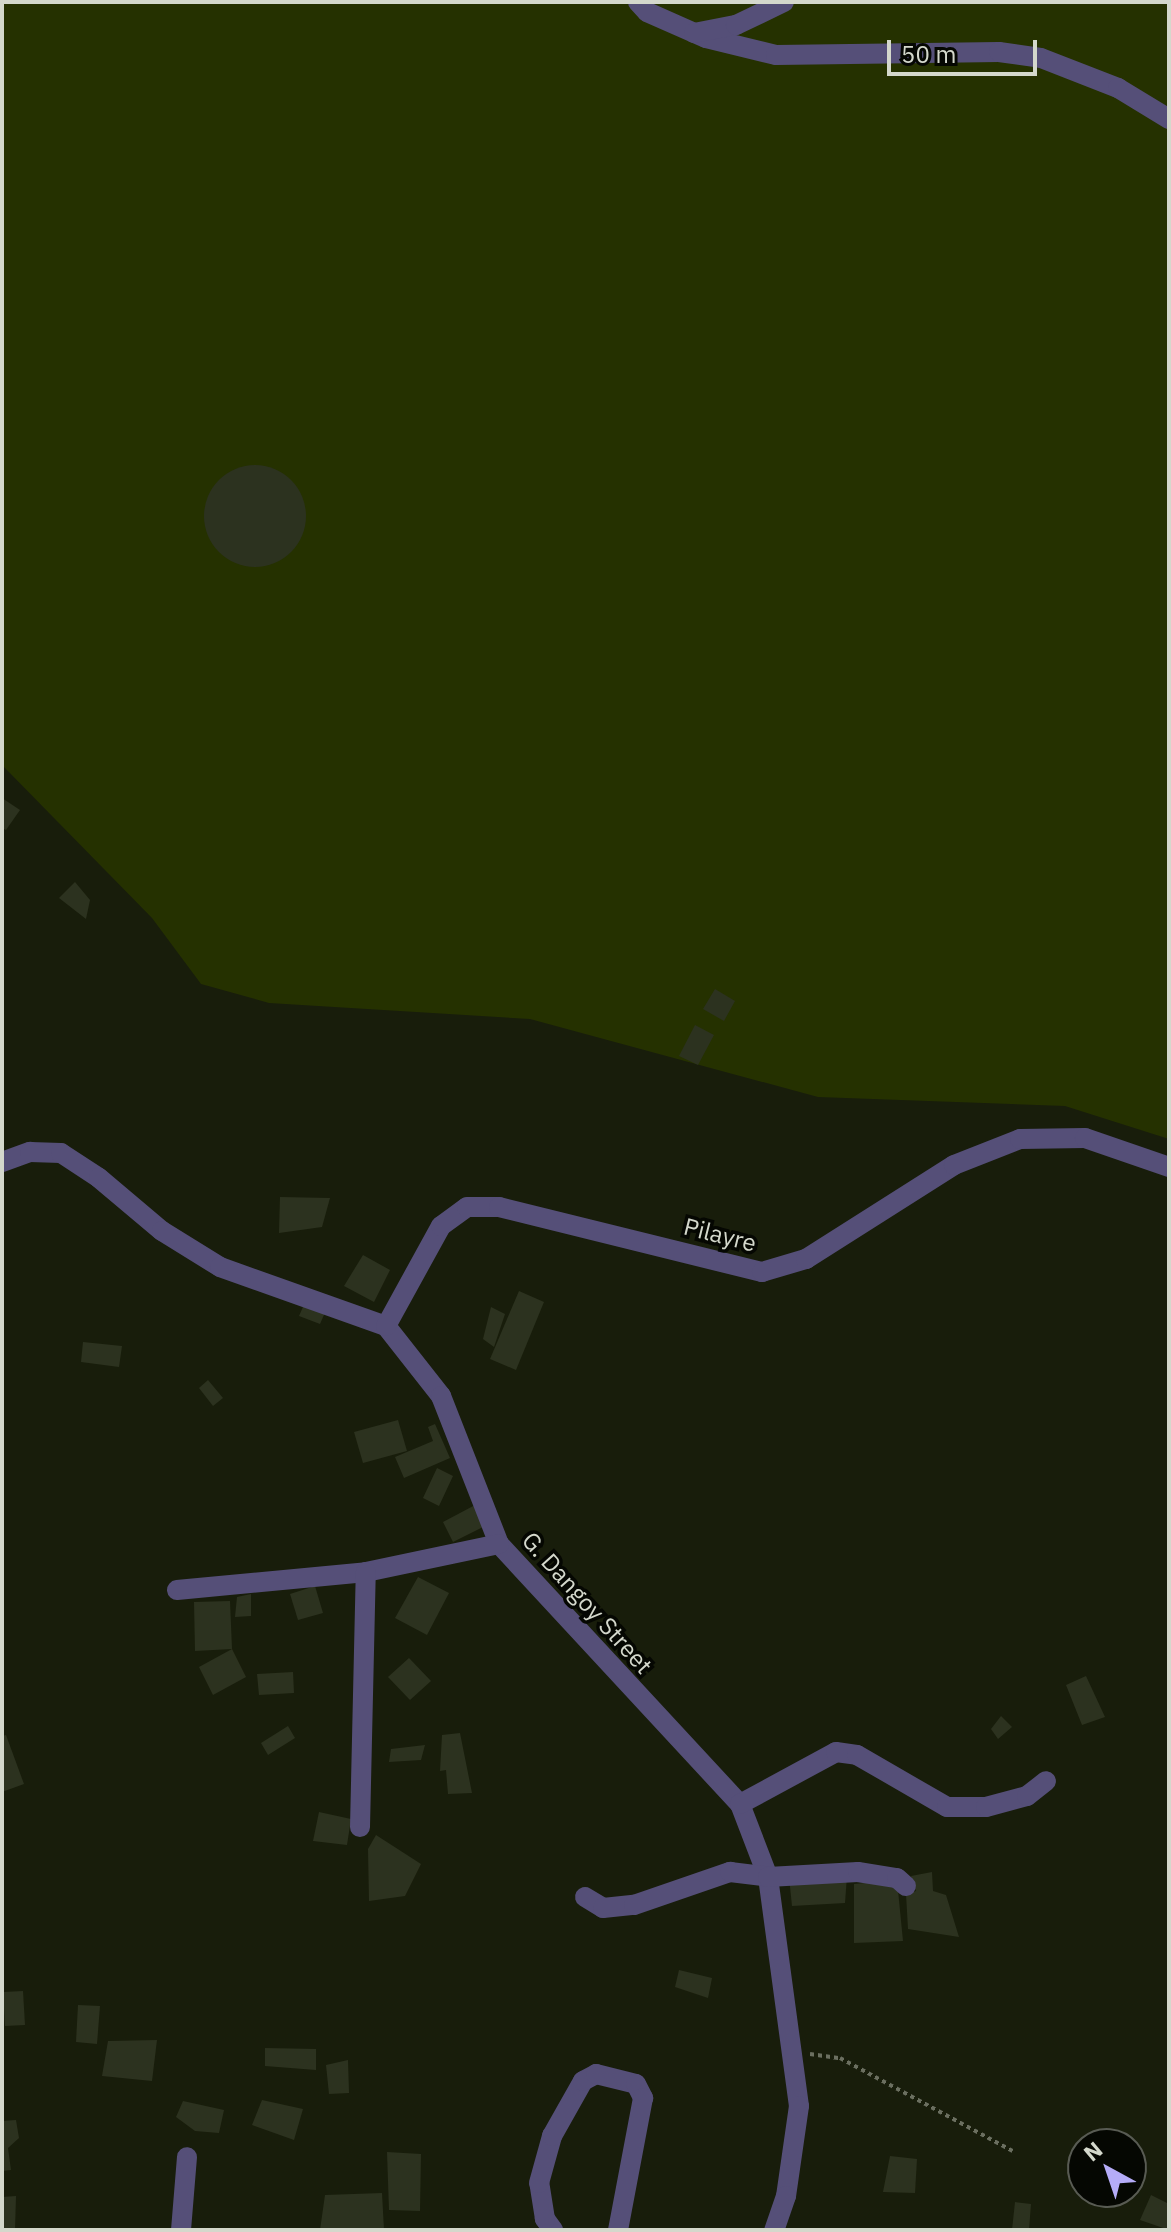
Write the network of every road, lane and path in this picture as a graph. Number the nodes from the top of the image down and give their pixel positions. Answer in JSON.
{"nodes":[{"id":1,"x":638,"y":2,"type":"edge"},
{"id":2,"x":784,"y":2,"type":"edge"},
{"id":3,"x":694,"y":33,"type":"junction"},
{"id":4,"x":1169,"y":119,"type":"edge"},
{"id":5,"x":2,"y":1162,"type":"edge"},
{"id":6,"x":1169,"y":1167,"type":"edge"},
{"id":7,"x":386,"y":1326,"type":"junction"},
{"id":8,"x":499,"y":1544,"type":"junction"},
{"id":9,"x":366,"y":1572,"type":"junction"},
{"id":10,"x":177,"y":1590,"type":"dead end"},
{"id":11,"x":1046,"y":1781,"type":"dead end"},
{"id":12,"x":740,"y":1804,"type":"junction"},
{"id":13,"x":360,"y":1827,"type":"dead end"},
{"id":14,"x":768,"y":1877,"type":"junction"},
{"id":15,"x":906,"y":1886,"type":"dead end"},
{"id":16,"x":585,"y":1897,"type":"dead end"},
{"id":17,"x":792,"y":2051,"type":"junction"},
{"id":18,"x":1013,"y":2151,"type":"dead end"},
{"id":19,"x":187,"y":2157,"type":"dead end"},
{"id":20,"x":181,"y":2230,"type":"edge"},
{"id":21,"x":553,"y":2230,"type":"edge"},
{"id":22,"x":618,"y":2230,"type":"edge"},
{"id":23,"x":774,"y":2230,"type":"edge"}],
"edges":[{"from":1,"to":3,"type":"street"},
{"from":2,"to":3,"type":"street"},
{"from":3,"to":4,"type":"street"},
{"from":5,"to":7,"type":"street"},
{"from":6,"to":7,"type":"street","name":"Pilayre"},
{"from":7,"to":8,"type":"street","name":"G. Dangoy Street"},
{"from":8,"to":9,"type":"street"},
{"from":8,"to":12,"type":"street","name":"G. Dangoy Street"},
{"from":9,"to":10,"type":"street"},
{"from":9,"to":13,"type":"street"},
{"from":11,"to":12,"type":"street"},
{"from":12,"to":14,"type":"street","name":"G. Dangoy Street"},
{"from":14,"to":15,"type":"street"},
{"from":14,"to":16,"type":"street"},
{"from":14,"to":17,"type":"street","name":"G. Dangoy Street"},
{"from":17,"to":18,"type":"path"},
{"from":17,"to":23,"type":"street","name":"G. Dangoy Street"},
{"from":19,"to":20,"type":"street"},
{"from":21,"to":22,"type":"street"}]}
